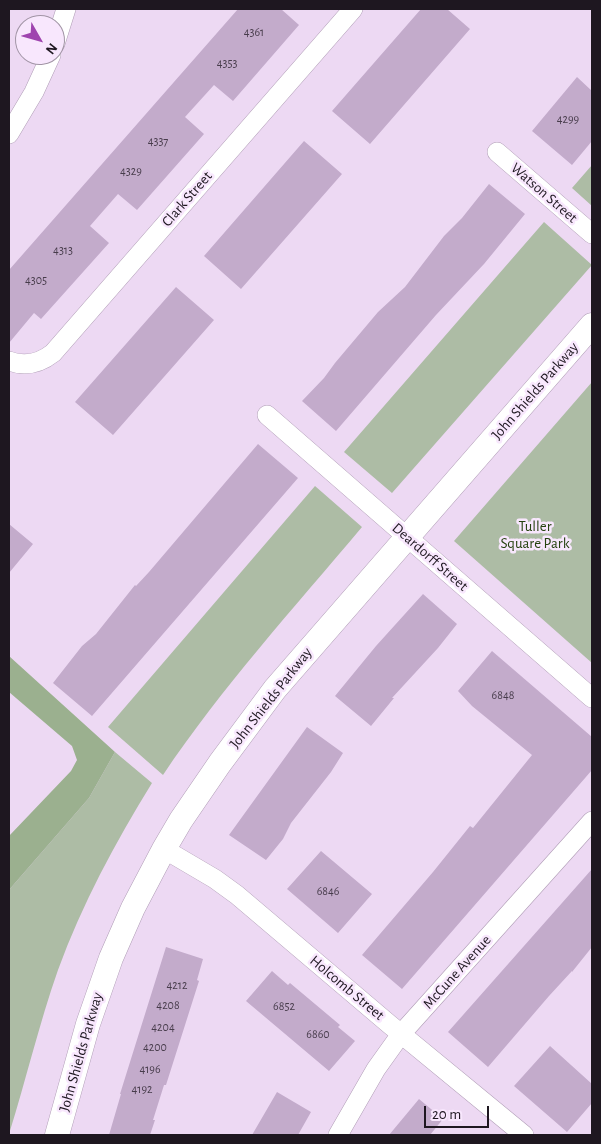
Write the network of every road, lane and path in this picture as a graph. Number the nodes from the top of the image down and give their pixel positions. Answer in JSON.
{"nodes":[{"id":1,"x":354,"y":9,"type":"edge"},
{"id":2,"x":46,"y":65,"type":"edge"},
{"id":3,"x":9,"y":134,"type":"edge"},
{"id":4,"x":497,"y":152,"type":"dead end"},
{"id":5,"x":592,"y":234,"type":"edge"},
{"id":6,"x":592,"y":325,"type":"edge"},
{"id":7,"x":9,"y":362,"type":"edge"},
{"id":8,"x":267,"y":416,"type":"dead end"},
{"id":9,"x":407,"y":537,"type":"junction"},
{"id":10,"x":592,"y":698,"type":"edge"},
{"id":11,"x":592,"y":821,"type":"edge"},
{"id":12,"x":164,"y":849,"type":"junction"},
{"id":13,"x":401,"y":1034,"type":"junction"},
{"id":14,"x":57,"y":1135,"type":"edge"},
{"id":15,"x":338,"y":1135,"type":"edge"},
{"id":16,"x":524,"y":1135,"type":"edge"}],
"edges":[{"from":1,"to":7,"type":"street","name":"Clark Street"},
{"from":2,"to":3,"type":"street"},
{"from":4,"to":5,"type":"street","name":"Watson Street"},
{"from":6,"to":9,"type":"street","name":"John Shields Parkway"},
{"from":8,"to":9,"type":"street","name":"Deardorff Street"},
{"from":9,"to":10,"type":"street","name":"Deardorff Street"},
{"from":9,"to":12,"type":"street","name":"John Shields Parkway"},
{"from":11,"to":13,"type":"street","name":"McCune Avenue"},
{"from":12,"to":13,"type":"street","name":"Holcomb Street"},
{"from":12,"to":14,"type":"street","name":"John Shields Parkway"},
{"from":13,"to":15,"type":"street","name":"McCune Avenue"},
{"from":13,"to":16,"type":"street","name":"Holcomb Street"}]}
